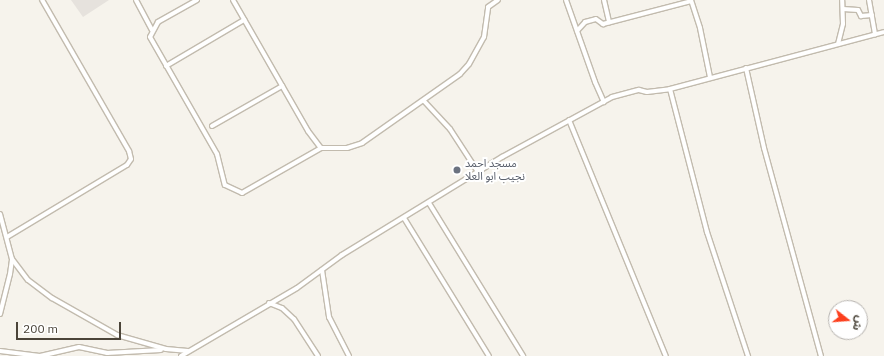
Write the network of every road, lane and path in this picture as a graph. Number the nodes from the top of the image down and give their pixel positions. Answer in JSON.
{"nodes":[{"id":1,"x":42,"y":0,"type":"edge"},
{"id":2,"x":136,"y":0,"type":"edge"},
{"id":3,"x":197,"y":0,"type":"edge"},
{"id":4,"x":233,"y":0,"type":"edge"},
{"id":5,"x":498,"y":0,"type":"edge"},
{"id":6,"x":566,"y":0,"type":"edge"},
{"id":7,"x":604,"y":0,"type":"edge"},
{"id":8,"x":842,"y":0,"type":"edge"},
{"id":9,"x":869,"y":0,"type":"edge"},
{"id":10,"x":691,"y":1,"type":"edge"},
{"id":11,"x":843,"y":9,"type":"junction"},
{"id":12,"x":872,"y":15,"type":"junction"},
{"id":13,"x":244,"y":20,"type":"junction"},
{"id":14,"x":609,"y":22,"type":"junction"},
{"id":15,"x":152,"y":30,"type":"junction"},
{"id":16,"x":577,"y":31,"type":"junction"},
{"id":17,"x":884,"y":32,"type":"edge"},
{"id":18,"x":875,"y":34,"type":"junction"},
{"id":19,"x":838,"y":44,"type":"junction"},
{"id":20,"x":166,"y":66,"type":"junction"},
{"id":21,"x":746,"y":68,"type":"junction"},
{"id":22,"x":710,"y":77,"type":"junction"},
{"id":23,"x":282,"y":86,"type":"junction"},
{"id":24,"x":670,"y":89,"type":"junction"},
{"id":25,"x":424,"y":101,"type":"junction"},
{"id":26,"x":604,"y":102,"type":"junction"},
{"id":27,"x":569,"y":120,"type":"junction"},
{"id":28,"x":212,"y":126,"type":"dead end"},
{"id":29,"x":321,"y":148,"type":"junction"},
{"id":30,"x":478,"y":172,"type":"junction"},
{"id":31,"x":429,"y":203,"type":"junction"},
{"id":32,"x":0,"y":214,"type":"edge"},
{"id":33,"x":404,"y":218,"type":"junction"},
{"id":34,"x":7,"y":237,"type":"junction"},
{"id":35,"x":12,"y":259,"type":"junction"},
{"id":36,"x":322,"y":270,"type":"junction"},
{"id":37,"x":269,"y":303,"type":"junction"},
{"id":38,"x":0,"y":314,"type":"edge"},
{"id":39,"x":166,"y":349,"type":"junction"},
{"id":40,"x":0,"y":351,"type":"edge"},
{"id":41,"x":189,"y":351,"type":"junction"},
{"id":42,"x":181,"y":356,"type":"edge"},
{"id":43,"x":318,"y":356,"type":"edge"},
{"id":44,"x":349,"y":356,"type":"edge"},
{"id":45,"x":489,"y":356,"type":"edge"},
{"id":46,"x":522,"y":356,"type":"edge"},
{"id":47,"x":666,"y":356,"type":"edge"},
{"id":48,"x":748,"y":356,"type":"edge"},
{"id":49,"x":821,"y":356,"type":"edge"}],
"edges":[{"from":1,"to":34,"type":"street"},
{"from":2,"to":15,"type":"street"},
{"from":3,"to":15,"type":"street"},
{"from":4,"to":13,"type":"street"},
{"from":5,"to":25,"type":"street"},
{"from":6,"to":16,"type":"street"},
{"from":7,"to":14,"type":"street"},
{"from":8,"to":11,"type":"street"},
{"from":9,"to":12,"type":"street"},
{"from":10,"to":14,"type":"street"},
{"from":10,"to":22,"type":"street"},
{"from":11,"to":12,"type":"street"},
{"from":11,"to":19,"type":"street"},
{"from":12,"to":18,"type":"street"},
{"from":13,"to":20,"type":"street"},
{"from":13,"to":23,"type":"street"},
{"from":14,"to":16,"type":"street"},
{"from":15,"to":20,"type":"street"},
{"from":16,"to":26,"type":"street"},
{"from":17,"to":18,"type":"street"},
{"from":18,"to":19,"type":"street"},
{"from":19,"to":21,"type":"street"},
{"from":20,"to":29,"type":"street"},
{"from":21,"to":22,"type":"street"},
{"from":21,"to":49,"type":"street"},
{"from":22,"to":24,"type":"street"},
{"from":23,"to":28,"type":"street"},
{"from":23,"to":29,"type":"street"},
{"from":24,"to":26,"type":"street"},
{"from":24,"to":48,"type":"street"},
{"from":25,"to":29,"type":"street"},
{"from":25,"to":30,"type":"street"},
{"from":26,"to":27,"type":"street"},
{"from":27,"to":30,"type":"street"},
{"from":27,"to":47,"type":"street"},
{"from":30,"to":31,"type":"street"},
{"from":31,"to":33,"type":"street"},
{"from":31,"to":46,"type":"street"},
{"from":32,"to":34,"type":"street"},
{"from":33,"to":36,"type":"street"},
{"from":33,"to":45,"type":"street"},
{"from":34,"to":35,"type":"street"},
{"from":35,"to":38,"type":"street"},
{"from":35,"to":39,"type":"street"},
{"from":36,"to":37,"type":"street"},
{"from":36,"to":44,"type":"street"},
{"from":37,"to":41,"type":"street"},
{"from":37,"to":43,"type":"street"},
{"from":39,"to":40,"type":"street"},
{"from":39,"to":41,"type":"street"},
{"from":41,"to":42,"type":"street"}]}
